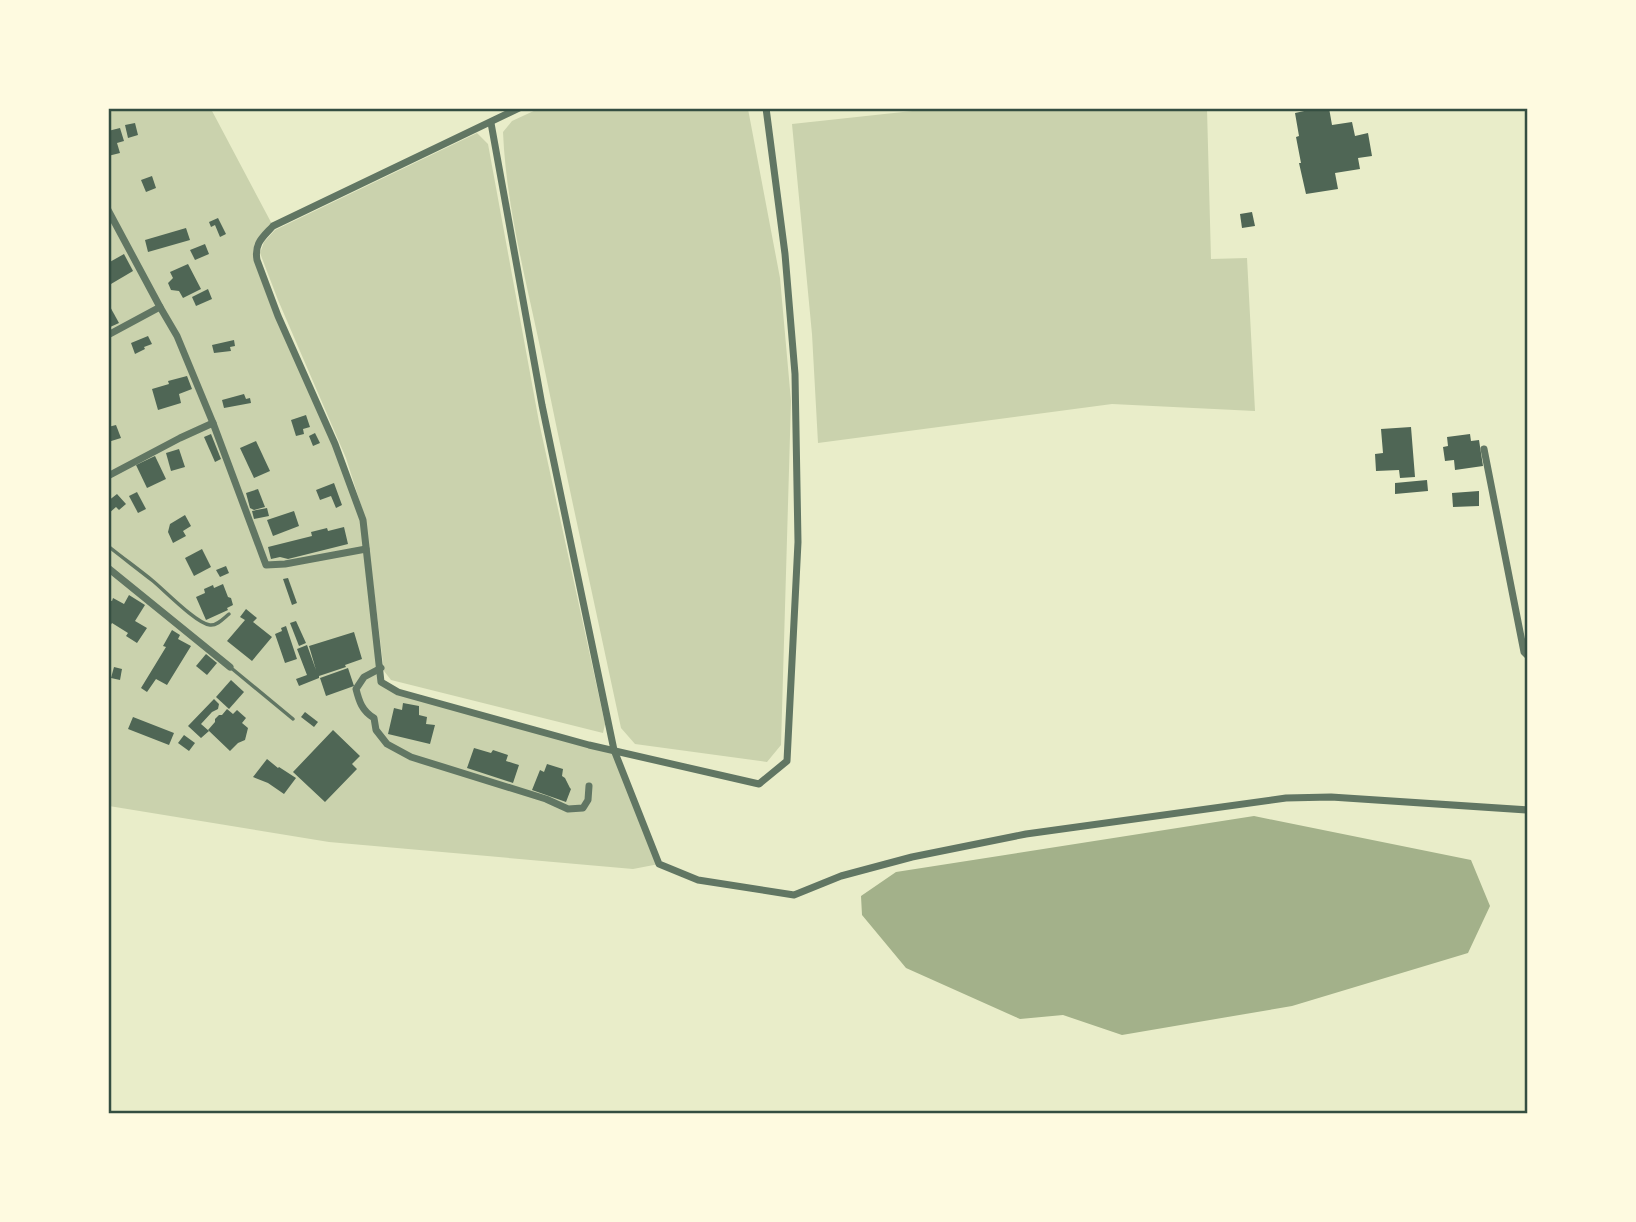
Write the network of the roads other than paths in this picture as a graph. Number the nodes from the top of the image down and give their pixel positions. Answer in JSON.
{"nodes":[{"id":1,"x":519,"y":108,"type":"edge"},
{"id":2,"x":766,"y":108,"type":"edge"},
{"id":3,"x":491,"y":123,"type":"junction"},
{"id":4,"x":108,"y":210,"type":"edge"},
{"id":5,"x":160,"y":307,"type":"junction"},
{"id":6,"x":108,"y":335,"type":"edge"},
{"id":7,"x":213,"y":423,"type":"junction"},
{"id":8,"x":1484,"y":449,"type":"dead end"},
{"id":9,"x":108,"y":476,"type":"edge"},
{"id":10,"x":108,"y":546,"type":"edge"},
{"id":11,"x":366,"y":549,"type":"junction"},
{"id":12,"x":108,"y":568,"type":"edge"},
{"id":13,"x":229,"y":614,"type":"dead end"},
{"id":14,"x":1528,"y":656,"type":"edge"},
{"id":15,"x":230,"y":667,"type":"joint"},
{"id":16,"x":381,"y":668,"type":"junction"},
{"id":17,"x":293,"y":719,"type":"dead end"},
{"id":18,"x":614,"y":750,"type":"junction"},
{"id":19,"x":589,"y":786,"type":"dead end"},
{"id":20,"x":1528,"y":810,"type":"edge"}],
"edges":[{"from":1,"to":3,"type":"street"},
{"from":2,"to":18,"type":"street"},
{"from":3,"to":11,"type":"street"},
{"from":3,"to":18,"type":"street"},
{"from":4,"to":5,"type":"street"},
{"from":5,"to":6,"type":"street"},
{"from":5,"to":7,"type":"street"},
{"from":7,"to":9,"type":"street"},
{"from":7,"to":11,"type":"street"},
{"from":8,"to":14,"type":"street"},
{"from":10,"to":13,"type":"lane"},
{"from":11,"to":16,"type":"street"},
{"from":12,"to":15,"type":"street"},
{"from":15,"to":17,"type":"lane"},
{"from":16,"to":18,"type":"street"},
{"from":16,"to":19,"type":"street"},
{"from":18,"to":20,"type":"street"}]}
